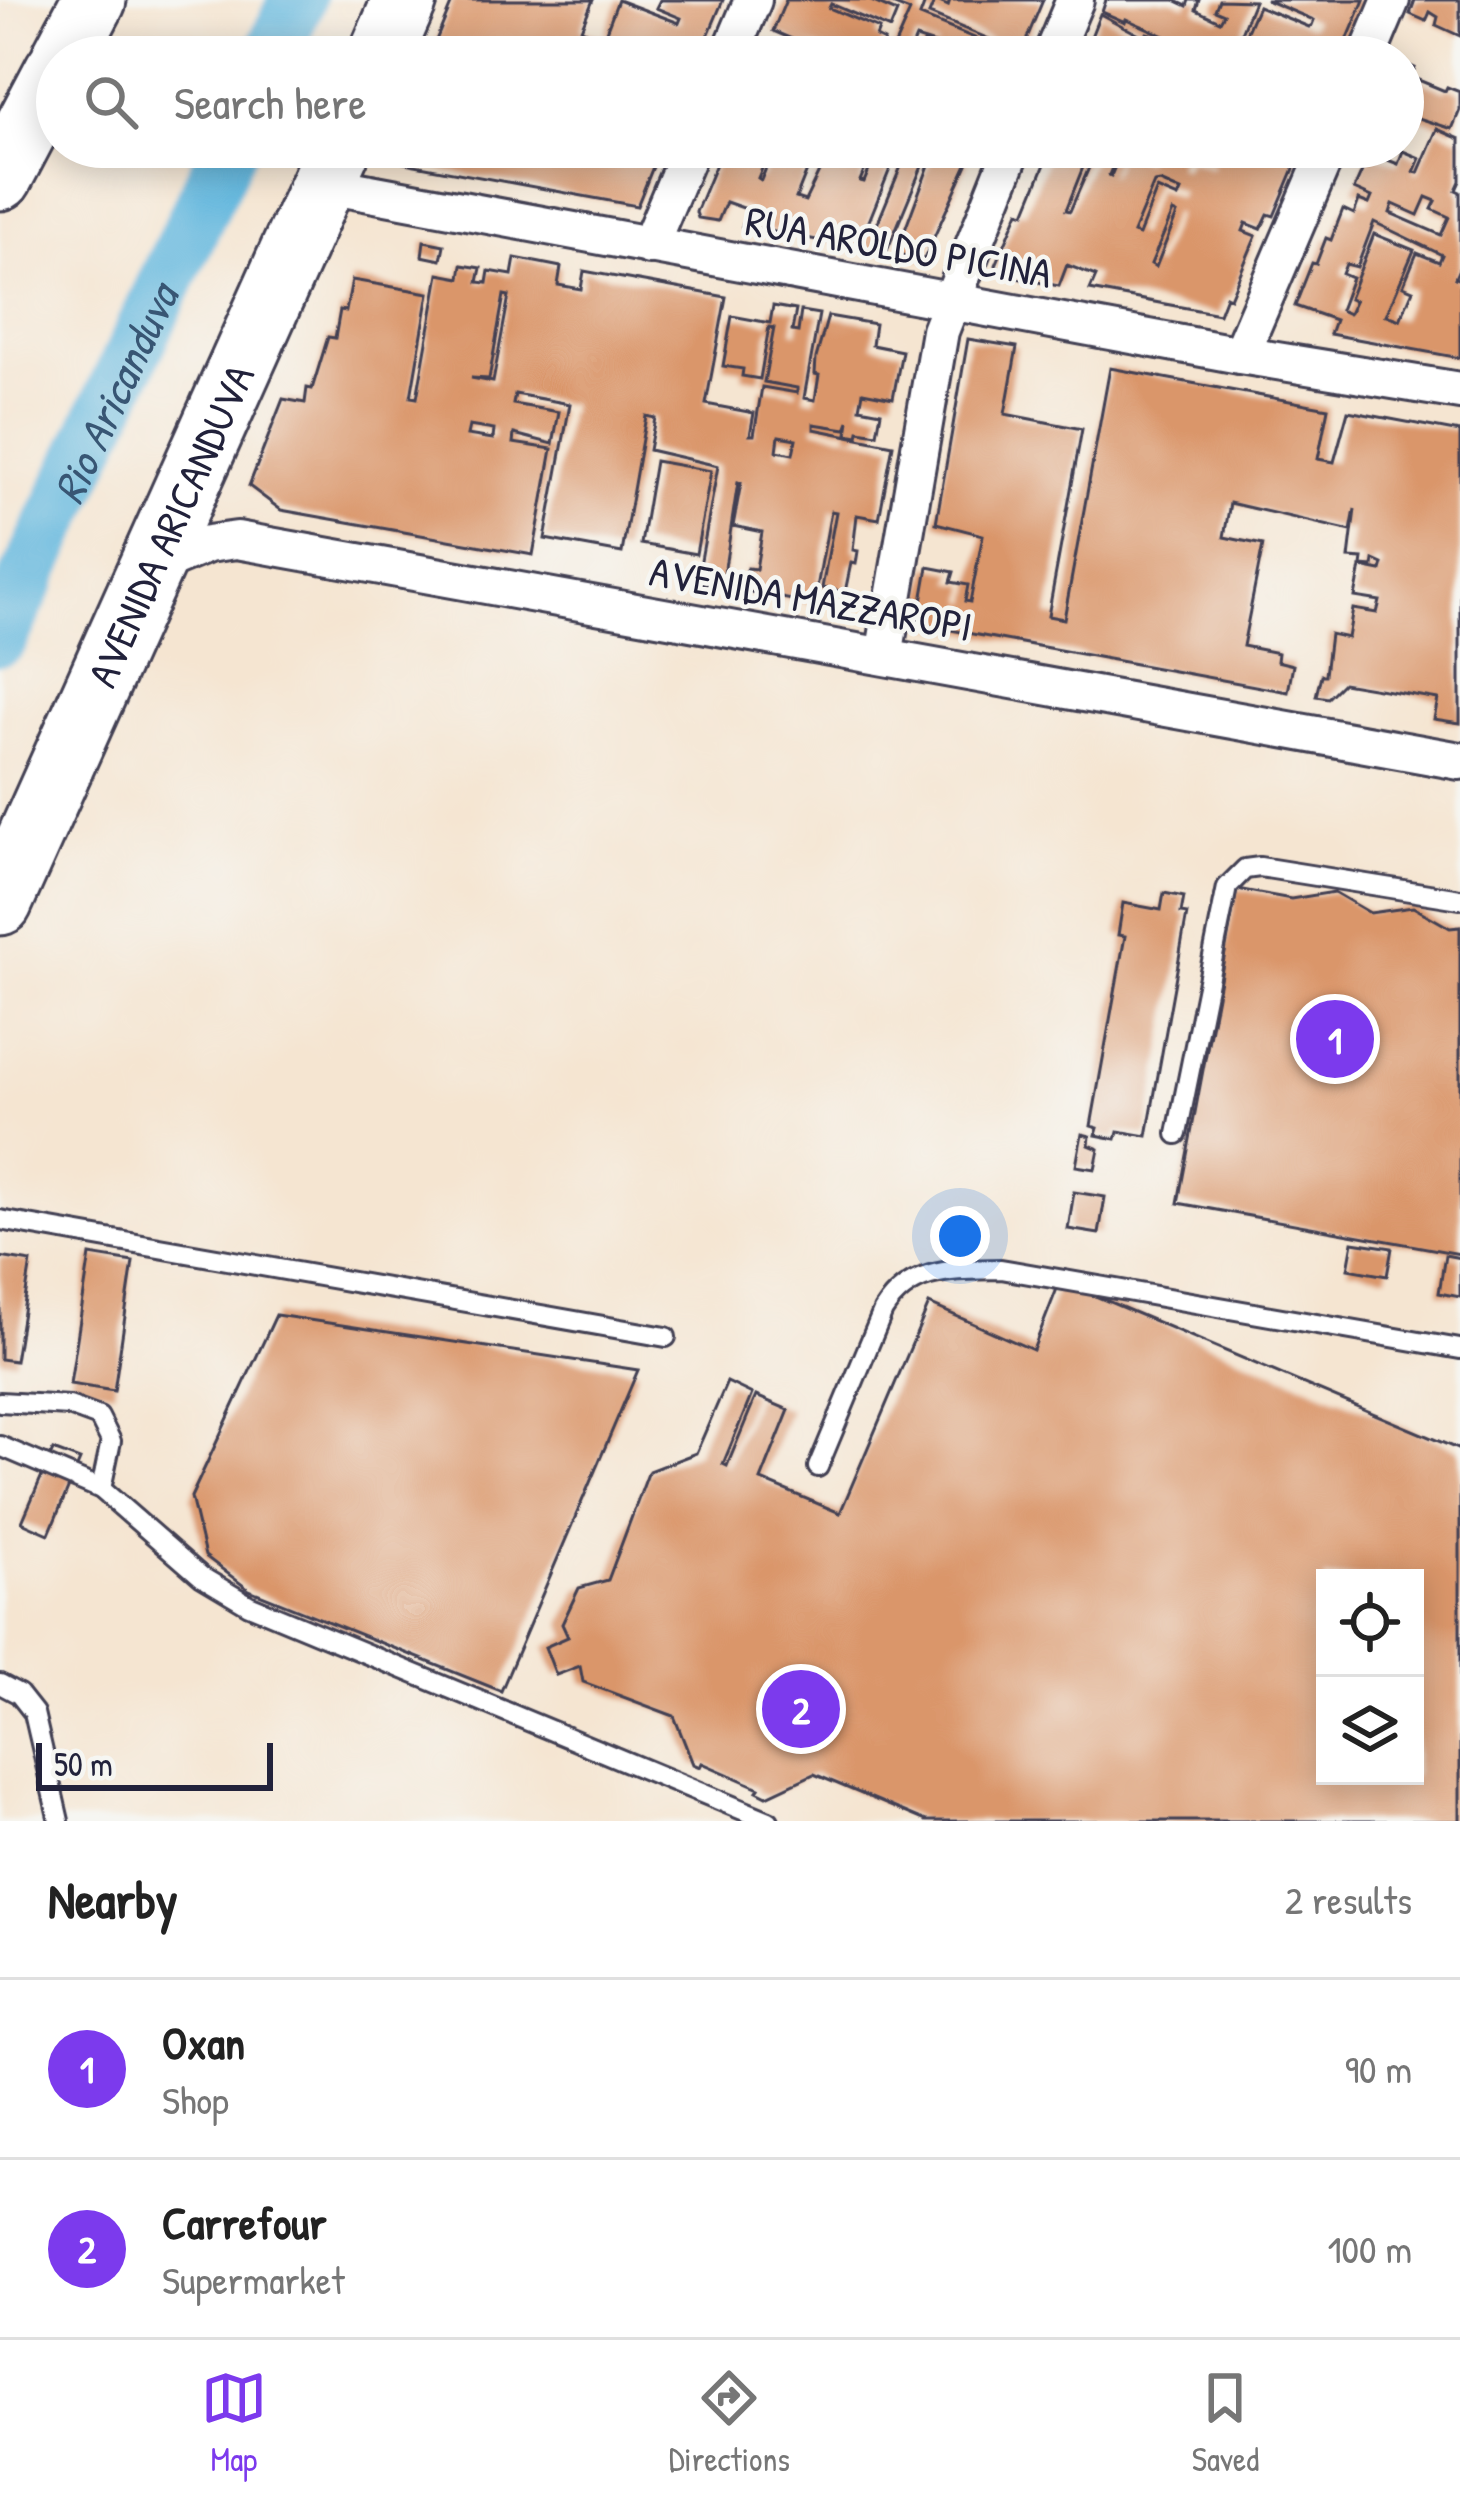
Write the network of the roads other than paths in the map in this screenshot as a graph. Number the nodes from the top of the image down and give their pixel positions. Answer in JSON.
{"nodes":[{"id":1,"x":94,"y":0,"type":"edge"},
{"id":2,"x":406,"y":0,"type":"edge"},
{"id":3,"x":753,"y":0,"type":"edge"},
{"id":4,"x":1075,"y":0,"type":"edge"},
{"id":5,"x":1391,"y":0,"type":"edge"},
{"id":6,"x":75,"y":36,"type":"edge"},
{"id":7,"x":390,"y":36,"type":"edge"},
{"id":8,"x":738,"y":36,"type":"edge"},
{"id":9,"x":1060,"y":36,"type":"edge"},
{"id":10,"x":1376,"y":36,"type":"edge"},
{"id":11,"x":36,"y":110,"type":"edge"},
{"id":12,"x":330,"y":168,"type":"edge"},
{"id":13,"x":343,"y":168,"type":"edge"},
{"id":14,"x":682,"y":168,"type":"edge"},
{"id":15,"x":1005,"y":168,"type":"edge"},
{"id":16,"x":1320,"y":168,"type":"edge"},
{"id":17,"x":0,"y":178,"type":"edge"},
{"id":18,"x":649,"y":246,"type":"junction"},
{"id":19,"x":951,"y":301,"type":"junction"},
{"id":20,"x":1240,"y":355,"type":"junction"},
{"id":21,"x":1460,"y":392,"type":"edge"},
{"id":22,"x":149,"y":568,"type":"junction"},
{"id":23,"x":884,"y":656,"type":"junction"},
{"id":24,"x":1460,"y":761,"type":"edge"},
{"id":25,"x":1460,"y":899,"type":"edge"},
{"id":26,"x":0,"y":903,"type":"edge"},
{"id":27,"x":1177,"y":1134,"type":"dead end"},
{"id":28,"x":0,"y":1220,"type":"edge"},
{"id":29,"x":666,"y":1337,"type":"dead end"},
{"id":30,"x":1460,"y":1348,"type":"edge"},
{"id":31,"x":0,"y":1402,"type":"edge"},
{"id":32,"x":0,"y":1446,"type":"edge"},
{"id":33,"x":818,"y":1467,"type":"dead end"},
{"id":34,"x":101,"y":1489,"type":"junction"},
{"id":35,"x":0,"y":1684,"type":"edge"},
{"id":36,"x":58,"y":1821,"type":"edge"},
{"id":37,"x":769,"y":1821,"type":"edge"}],
"edges":[{"from":1,"to":6,"type":"highway"},
{"from":2,"to":7,"type":"highway"},
{"from":3,"to":8,"type":"street"},
{"from":4,"to":9,"type":"street"},
{"from":5,"to":10,"type":"street"},
{"from":11,"to":17,"type":"highway"},
{"from":12,"to":22,"type":"highway","name":"AVENIDA ARICANDUVA"},
{"from":13,"to":18,"type":"street","name":"RUA AROLDO PICINA"},
{"from":14,"to":18,"type":"street"},
{"from":15,"to":19,"type":"street"},
{"from":16,"to":20,"type":"street"},
{"from":18,"to":19,"type":"street","name":"RUA AROLDO PICINA"},
{"from":19,"to":20,"type":"street","name":"RUA AROLDO PICINA"},
{"from":19,"to":23,"type":"street"},
{"from":20,"to":21,"type":"street","name":"RUA AROLDO PICINA"},
{"from":22,"to":23,"type":"street","name":"AVENIDA MAZZAROPI"},
{"from":22,"to":26,"type":"highway","name":"AVENIDA ARICANDUVA"},
{"from":23,"to":24,"type":"street","name":"AVENIDA MAZZAROPI"},
{"from":25,"to":27,"type":"lane"},
{"from":28,"to":29,"type":"lane"},
{"from":30,"to":33,"type":"lane"},
{"from":31,"to":34,"type":"lane"},
{"from":32,"to":34,"type":"lane"},
{"from":34,"to":37,"type":"lane"},
{"from":35,"to":36,"type":"lane"}]}
